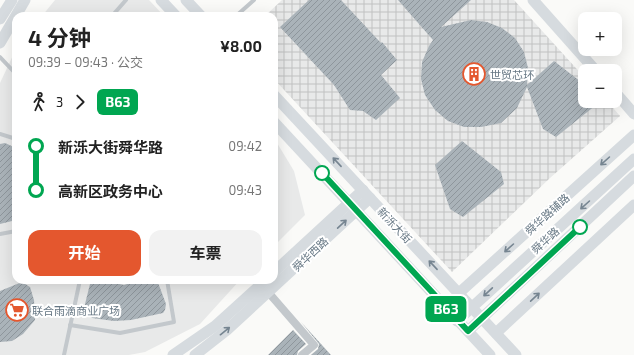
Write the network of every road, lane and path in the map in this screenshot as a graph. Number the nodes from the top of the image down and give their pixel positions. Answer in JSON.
{"nodes":[{"id":1,"x":12,"y":0,"type":"edge"},
{"id":2,"x":25,"y":0,"type":"edge"},
{"id":3,"x":126,"y":0,"type":"edge"},
{"id":4,"x":161,"y":0,"type":"edge"},
{"id":5,"x":186,"y":0,"type":"edge"},
{"id":6,"x":254,"y":0,"type":"edge"},
{"id":7,"x":533,"y":0,"type":"edge"},
{"id":8,"x":18,"y":12,"type":"edge"},
{"id":9,"x":116,"y":12,"type":"edge"},
{"id":10,"x":172,"y":12,"type":"edge"},
{"id":11,"x":197,"y":12,"type":"edge"},
{"id":12,"x":240,"y":12,"type":"edge"},
{"id":13,"x":0,"y":19,"type":"edge"},
{"id":14,"x":12,"y":22,"type":"edge"},
{"id":15,"x":0,"y":43,"type":"edge"},
{"id":16,"x":0,"y":57,"type":"edge"},
{"id":17,"x":590,"y":64,"type":"edge"},
{"id":18,"x":12,"y":70,"type":"edge"},
{"id":19,"x":278,"y":99,"type":"edge"},
{"id":20,"x":622,"y":100,"type":"edge"},
{"id":21,"x":634,"y":114,"type":"edge"},
{"id":22,"x":278,"y":126,"type":"edge"},
{"id":23,"x":0,"y":134,"type":"edge"},
{"id":24,"x":634,"y":134,"type":"edge"},
{"id":25,"x":12,"y":137,"type":"edge"},
{"id":26,"x":634,"y":159,"type":"edge"},
{"id":27,"x":634,"y":176,"type":"edge"},
{"id":28,"x":366,"y":194,"type":"junction"},
{"id":29,"x":634,"y":205,"type":"edge"},
{"id":30,"x":353,"y":207,"type":"junction"},
{"id":31,"x":12,"y":232,"type":"edge"},
{"id":32,"x":0,"y":234,"type":"edge"},
{"id":33,"x":278,"y":269,"type":"edge"},
{"id":34,"x":278,"y":282,"type":"edge"},
{"id":35,"x":79,"y":284,"type":"edge"},
{"id":36,"x":168,"y":284,"type":"edge"},
{"id":37,"x":262,"y":284,"type":"edge"},
{"id":38,"x":276,"y":284,"type":"edge"},
{"id":39,"x":268,"y":292,"type":"junction"},
{"id":40,"x":459,"y":293,"type":"junction"},
{"id":41,"x":472,"y":307,"type":"junction"},
{"id":42,"x":482,"y":318,"type":"junction"},
{"id":43,"x":457,"y":321,"type":"junction"},
{"id":44,"x":70,"y":325,"type":"junction"},
{"id":45,"x":468,"y":331,"type":"junction"},
{"id":46,"x":496,"y":333,"type":"junction"},
{"id":47,"x":64,"y":355,"type":"edge"},
{"id":48,"x":173,"y":355,"type":"edge"},
{"id":49,"x":194,"y":355,"type":"edge"},
{"id":50,"x":302,"y":355,"type":"edge"},
{"id":51,"x":490,"y":355,"type":"edge"},
{"id":52,"x":516,"y":355,"type":"edge"}],
"edges":[{"from":1,"to":13,"type":"main road"},
{"from":2,"to":8,"type":"main road"},
{"from":3,"to":9,"type":"lane"},
{"from":4,"to":10,"type":"main road"},
{"from":5,"to":11,"type":"main road"},
{"from":6,"to":12,"type":"lane"},
{"from":7,"to":17,"type":"main road"},
{"from":14,"to":15,"type":"main road"},
{"from":16,"to":18,"type":"lane"},
{"from":28,"to":19,"type":"main road","name":"新泺大街","one_way":true},
{"from":20,"to":21,"type":"main road"},
{"from":22,"to":30,"type":"main road","name":"新泺大街"},
{"from":23,"to":25,"type":"lane"},
{"from":24,"to":40,"type":"main road","name":"舜华路辅路","one_way":true},
{"from":26,"to":41,"type":"main road","name":"舜华路","one_way":true},
{"from":27,"to":42,"type":"main road","name":"舜华路"},
{"from":28,"to":30,"type":"main road","name":"舜华西路"},
{"from":40,"to":28,"type":"main road","name":"新泺大街","one_way":true},
{"from":46,"to":29,"type":"main road","one_way":true},
{"from":30,"to":33,"type":"main road","name":"舜华西路"},
{"from":34,"to":30,"type":"main road","name":"舜华西路","one_way":true},
{"from":30,"to":43,"type":"main road","name":"新泺大街"},
{"from":31,"to":32,"type":"lane"},
{"from":35,"to":44,"type":"lane"},
{"from":36,"to":44,"type":"lane"},
{"from":37,"to":48,"type":"main road"},
{"from":39,"to":38,"type":"main road","name":"舜华西路","one_way":true},
{"from":49,"to":39,"type":"main road","name":"舜华西路","one_way":true},
{"from":39,"to":50,"type":"street"},
{"from":40,"to":41,"type":"main road","name":"新泺大街"},
{"from":41,"to":42,"type":"main road","name":"新泺大街"},
{"from":41,"to":43,"type":"main road","name":"舜华路"},
{"from":42,"to":45,"type":"main road","name":"舜华路"},
{"from":42,"to":46,"type":"main road","name":"新泺大街"},
{"from":43,"to":45,"type":"main road","name":"新泺大街"},
{"from":44,"to":47,"type":"lane"},
{"from":45,"to":51,"type":"main road","name":"新泺大街"},
{"from":46,"to":52,"type":"main road","name":"新泺大街"}]}
